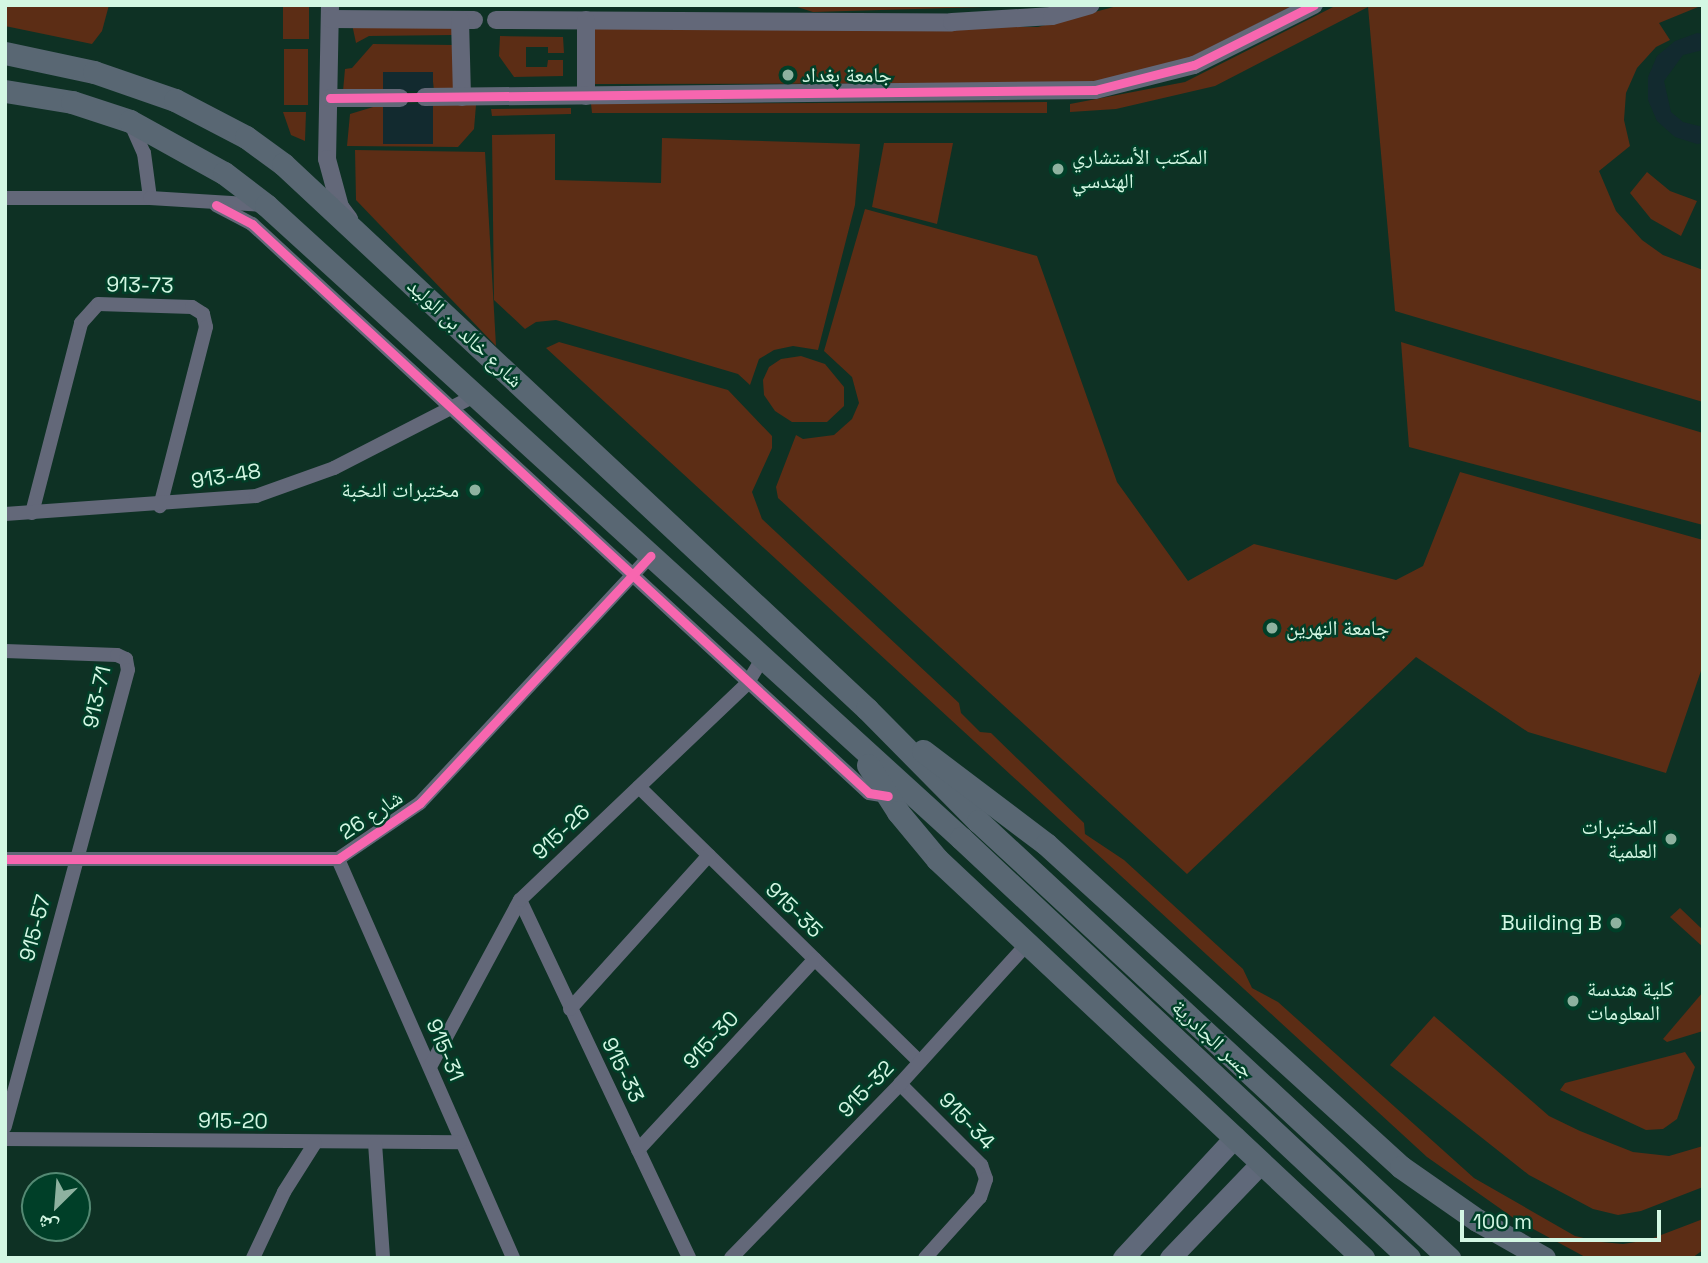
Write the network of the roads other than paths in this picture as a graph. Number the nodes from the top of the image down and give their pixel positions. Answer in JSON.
{"nodes":[{"id":1,"x":1090,"y":5,"type":"edge"},
{"id":2,"x":1314,"y":5,"type":"edge"},
{"id":3,"x":330,"y":12,"type":"edge"},
{"id":4,"x":496,"y":20,"type":"dead end"},
{"id":5,"x":586,"y":20,"type":"junction"},
{"id":6,"x":5,"y":53,"type":"edge"},
{"id":7,"x":5,"y":91,"type":"edge"},
{"id":8,"x":586,"y":96,"type":"junction"},
{"id":9,"x":400,"y":97,"type":"dead end"},
{"id":10,"x":425,"y":97,"type":"dead end"},
{"id":11,"x":462,"y":97,"type":"junction"},
{"id":12,"x":330,"y":98,"type":"junction"},
{"id":13,"x":130,"y":121,"type":"junction"},
{"id":14,"x":5,"y":198,"type":"edge"},
{"id":15,"x":150,"y":198,"type":"junction"},
{"id":16,"x":216,"y":205,"type":"junction"},
{"id":17,"x":266,"y":205,"type":"junction"},
{"id":18,"x":369,"y":243,"type":"junction"},
{"id":19,"x":474,"y":396,"type":"junction"},
{"id":20,"x":451,"y":408,"type":"junction"},
{"id":21,"x":160,"y":506,"type":"junction"},
{"id":22,"x":32,"y":513,"type":"junction"},
{"id":23,"x":5,"y":514,"type":"edge"},
{"id":24,"x":650,"y":556,"type":"junction"},
{"id":25,"x":632,"y":577,"type":"junction"},
{"id":26,"x":5,"y":651,"type":"edge"},
{"id":27,"x":762,"y":659,"type":"junction"},
{"id":28,"x":747,"y":684,"type":"junction"},
{"id":29,"x":867,"y":709,"type":"junction"},
{"id":30,"x":846,"y":734,"type":"junction"},
{"id":31,"x":639,"y":787,"type":"junction"},
{"id":32,"x":888,"y":796,"type":"junction"},
{"id":33,"x":709,"y":855,"type":"junction"},
{"id":34,"x":5,"y":859,"type":"edge"},
{"id":35,"x":338,"y":859,"type":"junction"},
{"id":36,"x":74,"y":862,"type":"junction"},
{"id":37,"x":520,"y":900,"type":"junction"},
{"id":38,"x":1027,"y":944,"type":"junction"},
{"id":39,"x":815,"y":959,"type":"junction"},
{"id":40,"x":570,"y":1009,"type":"junction"},
{"id":41,"x":920,"y":1062,"type":"junction"},
{"id":42,"x":430,"y":1067,"type":"junction"},
{"id":43,"x":900,"y":1084,"type":"junction"},
{"id":44,"x":5,"y":1127,"type":"edge"},
{"id":45,"x":1235,"y":1137,"type":"junction"},
{"id":46,"x":5,"y":1139,"type":"edge"},
{"id":47,"x":460,"y":1142,"type":"junction"},
{"id":48,"x":315,"y":1143,"type":"junction"},
{"id":49,"x":375,"y":1143,"type":"junction"},
{"id":50,"x":638,"y":1150,"type":"junction"},
{"id":51,"x":1261,"y":1163,"type":"junction"},
{"id":52,"x":742,"y":1246,"type":"junction"},
{"id":53,"x":253,"y":1258,"type":"edge"},
{"id":54,"x":383,"y":1258,"type":"edge"},
{"id":55,"x":513,"y":1258,"type":"edge"},
{"id":56,"x":689,"y":1258,"type":"edge"},
{"id":57,"x":731,"y":1258,"type":"edge"},
{"id":58,"x":754,"y":1258,"type":"edge"},
{"id":59,"x":925,"y":1258,"type":"edge"},
{"id":60,"x":1123,"y":1258,"type":"edge"},
{"id":61,"x":1170,"y":1258,"type":"edge"},
{"id":62,"x":1363,"y":1258,"type":"edge"},
{"id":63,"x":1409,"y":1258,"type":"edge"},
{"id":64,"x":1449,"y":1258,"type":"edge"},
{"id":65,"x":1544,"y":1258,"type":"edge"}],
"edges":[{"from":1,"to":5,"type":"street"},
{"from":2,"to":8,"type":"street"},
{"from":3,"to":11,"type":"street"},
{"from":3,"to":12,"type":"street"},
{"from":4,"to":5,"type":"street"},
{"from":5,"to":8,"type":"street"},
{"from":6,"to":18,"type":"main road","name":"شارع خالد بن الوليد"},
{"from":7,"to":13,"type":"main road","name":"شارع خالد بن الوليد"},
{"from":8,"to":11,"type":"street"},
{"from":9,"to":12,"type":"street"},
{"from":10,"to":11,"type":"street"},
{"from":12,"to":18,"type":"street"},
{"from":13,"to":15,"type":"street"},
{"from":13,"to":17,"type":"main road","name":"شارع خالد بن الوليد"},
{"from":14,"to":15,"type":"street"},
{"from":15,"to":16,"type":"street"},
{"from":16,"to":17,"type":"street"},
{"from":16,"to":20,"type":"street"},
{"from":17,"to":19,"type":"main road","name":"شارع خالد بن الوليد"},
{"from":18,"to":29,"type":"main road","name":"شارع خالد بن الوليد"},
{"from":19,"to":20,"type":"street","name":"913-48"},
{"from":19,"to":24,"type":"main road","name":"شارع خالد بن الوليد"},
{"from":20,"to":21,"type":"street","name":"913-48"},
{"from":20,"to":25,"type":"street"},
{"from":21,"to":22,"type":"street","name":"913-48"},
{"from":21,"to":22,"type":"street","name":"913-73"},
{"from":22,"to":23,"type":"street","name":"913-48"},
{"from":24,"to":25,"type":"street","name":"شارع 26"},
{"from":24,"to":27,"type":"main road","name":"شارع خالد بن الوليد"},
{"from":25,"to":28,"type":"street"},
{"from":25,"to":35,"type":"street","name":"شارع 26"},
{"from":26,"to":36,"type":"street","name":"913-71"},
{"from":27,"to":28,"type":"street","name":"915-26"},
{"from":27,"to":30,"type":"main road","name":"شارع خالد بن الوليد"},
{"from":28,"to":31,"type":"street","name":"915-26"},
{"from":28,"to":32,"type":"street"},
{"from":29,"to":64,"type":"main road","name":"جسر الجادرية"},
{"from":29,"to":65,"type":"main road"},
{"from":30,"to":32,"type":"main road"},
{"from":30,"to":63,"type":"main road","name":"جسر الجادرية"},
{"from":31,"to":33,"type":"street","name":"915-35"},
{"from":31,"to":37,"type":"street","name":"915-26"},
{"from":32,"to":38,"type":"main road"},
{"from":33,"to":39,"type":"street","name":"915-35"},
{"from":33,"to":40,"type":"street"},
{"from":34,"to":36,"type":"street","name":"شارع 26"},
{"from":35,"to":36,"type":"street","name":"شارع 26"},
{"from":35,"to":42,"type":"street","name":"915-31"},
{"from":36,"to":44,"type":"street","name":"915-57"},
{"from":37,"to":40,"type":"street","name":"915-33"},
{"from":37,"to":42,"type":"street","name":"915-26"},
{"from":38,"to":41,"type":"street","name":"915-32"},
{"from":38,"to":45,"type":"main road"},
{"from":39,"to":41,"type":"street","name":"915-35"},
{"from":39,"to":50,"type":"street","name":"915-30"},
{"from":40,"to":50,"type":"street","name":"915-33"},
{"from":41,"to":43,"type":"street","name":"915-32"},
{"from":42,"to":47,"type":"street","name":"915-31"},
{"from":43,"to":52,"type":"street","name":"915-32"},
{"from":43,"to":59,"type":"street","name":"915-34"},
{"from":45,"to":51,"type":"main road"},
{"from":45,"to":60,"type":"main road"},
{"from":46,"to":48,"type":"street","name":"915-20"},
{"from":47,"to":49,"type":"street","name":"915-20"},
{"from":47,"to":55,"type":"street","name":"915-31"},
{"from":48,"to":49,"type":"street","name":"915-20"},
{"from":48,"to":53,"type":"street"},
{"from":49,"to":54,"type":"street"},
{"from":50,"to":56,"type":"street","name":"915-33"},
{"from":51,"to":61,"type":"main road"},
{"from":51,"to":62,"type":"main road"},
{"from":52,"to":57,"type":"street","name":"915-32"},
{"from":52,"to":58,"type":"street"}]}
